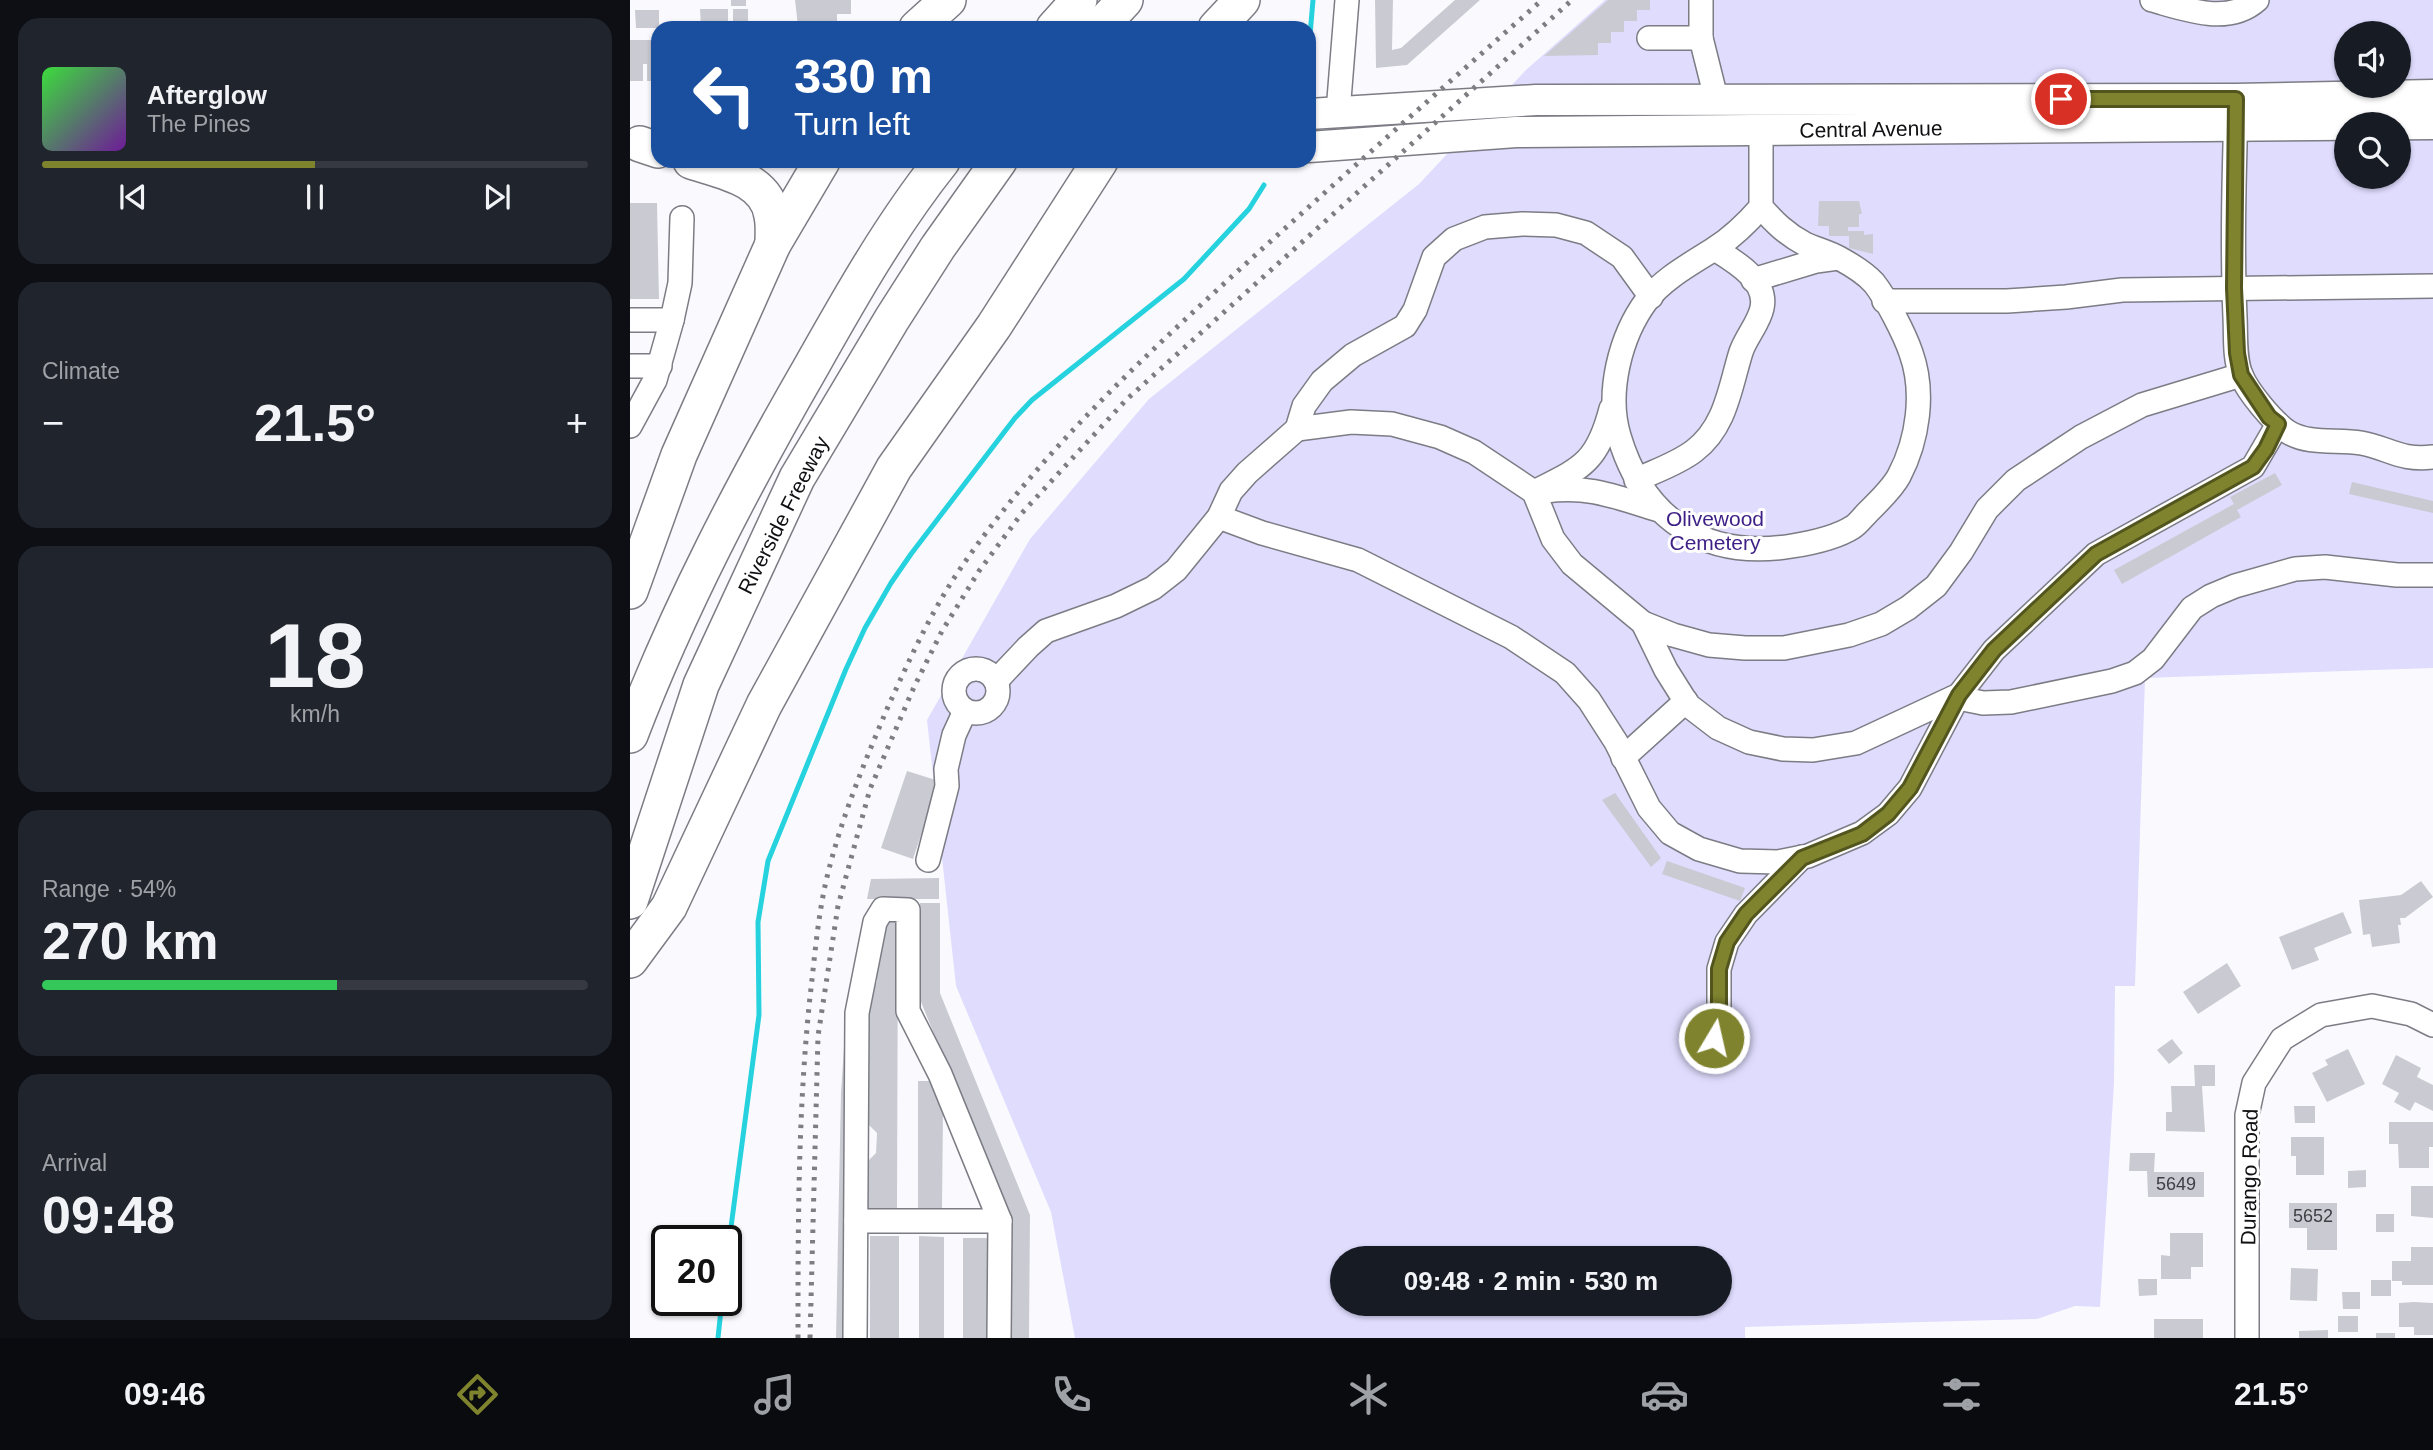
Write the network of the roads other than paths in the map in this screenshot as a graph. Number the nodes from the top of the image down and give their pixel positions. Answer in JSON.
{"nodes":[{"id":1,"x":948,"y":0,"type":"edge"},
{"id":2,"x":1079,"y":0,"type":"edge"},
{"id":3,"x":1125,"y":0,"type":"edge"},
{"id":4,"x":1346,"y":0,"type":"edge"},
{"id":5,"x":1701,"y":0,"type":"edge"},
{"id":6,"x":2152,"y":0,"type":"edge"},
{"id":7,"x":2257,"y":0,"type":"edge"},
{"id":8,"x":925,"y":21,"type":"edge"},
{"id":9,"x":1060,"y":21,"type":"edge"},
{"id":10,"x":1106,"y":21,"type":"edge"},
{"id":11,"x":1649,"y":38,"type":"dead end"},
{"id":12,"x":1701,"y":38,"type":"junction"},
{"id":13,"x":2433,"y":95,"type":"edge"},
{"id":14,"x":1716,"y":98,"type":"junction"},
{"id":15,"x":2236,"y":112,"type":"junction"},
{"id":16,"x":1324,"y":113,"type":"edge"},
{"id":17,"x":2433,"y":124,"type":"edge"},
{"id":18,"x":1761,"y":130,"type":"junction"},
{"id":19,"x":1316,"y":146,"type":"edge"},
{"id":20,"x":712,"y":168,"type":"edge"},
{"id":21,"x":818,"y":168,"type":"edge"},
{"id":22,"x":937,"y":168,"type":"edge"},
{"id":23,"x":994,"y":168,"type":"edge"},
{"id":24,"x":1096,"y":168,"type":"edge"},
{"id":25,"x":1761,"y":206,"type":"junction"},
{"id":26,"x":682,"y":218,"type":"dead end"},
{"id":27,"x":773,"y":244,"type":"junction"},
{"id":28,"x":1715,"y":249,"type":"junction"},
{"id":29,"x":1839,"y":258,"type":"junction"},
{"id":30,"x":1754,"y":281,"type":"junction"},
{"id":31,"x":2433,"y":286,"type":"edge"},
{"id":32,"x":2234,"y":288,"type":"junction"},
{"id":33,"x":1650,"y":297,"type":"junction"},
{"id":34,"x":1884,"y":301,"type":"junction"},
{"id":35,"x":630,"y":320,"type":"edge"},
{"id":36,"x":672,"y":320,"type":"junction"},
{"id":37,"x":630,"y":366,"type":"edge"},
{"id":38,"x":660,"y":366,"type":"junction"},
{"id":39,"x":2241,"y":375,"type":"junction"},
{"id":40,"x":1615,"y":396,"type":"junction"},
{"id":41,"x":2278,"y":424,"type":"junction"},
{"id":42,"x":630,"y":426,"type":"edge"},
{"id":43,"x":1297,"y":429,"type":"junction"},
{"id":44,"x":2433,"y":457,"type":"edge"},
{"id":45,"x":1636,"y":480,"type":"junction"},
{"id":46,"x":1535,"y":492,"type":"junction"},
{"id":47,"x":1659,"y":510,"type":"junction"},
{"id":48,"x":1219,"y":517,"type":"junction"},
{"id":49,"x":2433,"y":575,"type":"edge"},
{"id":50,"x":630,"y":591,"type":"edge"},
{"id":51,"x":1643,"y":623,"type":"junction"},
{"id":52,"x":996,"y":681,"type":"junction"},
{"id":53,"x":1959,"y":695,"type":"junction"},
{"id":54,"x":1686,"y":701,"type":"junction"},
{"id":55,"x":965,"y":711,"type":"junction"},
{"id":56,"x":630,"y":735,"type":"edge"},
{"id":57,"x":1623,"y":758,"type":"junction"},
{"id":58,"x":1802,"y":858,"type":"junction"},
{"id":59,"x":928,"y":860,"type":"dead end"},
{"id":60,"x":630,"y":901,"type":"edge"},
{"id":61,"x":630,"y":960,"type":"edge"},
{"id":62,"x":2433,"y":1025,"type":"edge"},
{"id":63,"x":1714,"y":1038,"type":"dead end"},
{"id":64,"x":856,"y":1221,"type":"junction"},
{"id":65,"x":1000,"y":1221,"type":"junction"},
{"id":66,"x":855,"y":1338,"type":"edge"},
{"id":67,"x":999,"y":1338,"type":"edge"},
{"id":68,"x":2247,"y":1338,"type":"edge"}],
"edges":[{"from":1,"to":8,"type":"highway"},
{"from":2,"to":9,"type":"highway"},
{"from":3,"to":10,"type":"highway"},
{"from":4,"to":16,"type":"street"},
{"from":5,"to":12,"type":"street"},
{"from":6,"to":7,"type":"street"},
{"from":11,"to":12,"type":"street"},
{"from":12,"to":14,"type":"street"},
{"from":13,"to":15,"type":"main road","name":"Central Avenue"},
{"from":14,"to":15,"type":"main road","name":"Central Avenue"},
{"from":14,"to":16,"type":"main road","name":"Central Avenue"},
{"from":15,"to":17,"type":"main road","name":"Central Avenue"},
{"from":15,"to":18,"type":"main road","name":"Central Avenue"},
{"from":15,"to":32,"type":"street"},
{"from":18,"to":19,"type":"main road","name":"Central Avenue"},
{"from":18,"to":25,"type":"street"},
{"from":20,"to":27,"type":"highway"},
{"from":21,"to":27,"type":"highway"},
{"from":22,"to":56,"type":"highway"},
{"from":23,"to":60,"type":"highway","name":"Riverside Freeway"},
{"from":24,"to":61,"type":"highway"},
{"from":25,"to":28,"type":"street"},
{"from":25,"to":29,"type":"street"},
{"from":26,"to":36,"type":"street"},
{"from":27,"to":50,"type":"highway"},
{"from":28,"to":30,"type":"street"},
{"from":28,"to":33,"type":"street"},
{"from":29,"to":30,"type":"street"},
{"from":29,"to":34,"type":"street"},
{"from":30,"to":45,"type":"street"},
{"from":31,"to":32,"type":"street"},
{"from":32,"to":34,"type":"street"},
{"from":32,"to":39,"type":"street"},
{"from":33,"to":40,"type":"street"},
{"from":33,"to":43,"type":"street"},
{"from":34,"to":47,"type":"street"},
{"from":35,"to":36,"type":"street"},
{"from":36,"to":38,"type":"street"},
{"from":37,"to":38,"type":"street"},
{"from":38,"to":42,"type":"street"},
{"from":39,"to":41,"type":"street"},
{"from":39,"to":51,"type":"street"},
{"from":40,"to":45,"type":"street"},
{"from":40,"to":46,"type":"street"},
{"from":41,"to":44,"type":"street"},
{"from":41,"to":53,"type":"street"},
{"from":43,"to":46,"type":"street"},
{"from":43,"to":48,"type":"street"},
{"from":45,"to":47,"type":"street"},
{"from":46,"to":47,"type":"street"},
{"from":46,"to":51,"type":"street"},
{"from":48,"to":52,"type":"street"},
{"from":48,"to":57,"type":"street"},
{"from":49,"to":53,"type":"street"},
{"from":51,"to":54,"type":"street"},
{"from":52,"to":55,"type":"street"},
{"from":52,"to":55,"type":"street"},
{"from":53,"to":54,"type":"street"},
{"from":53,"to":58,"type":"street"},
{"from":54,"to":57,"type":"street"},
{"from":55,"to":59,"type":"street"},
{"from":57,"to":58,"type":"street"},
{"from":58,"to":63,"type":"street"},
{"from":62,"to":68,"type":"street","name":"Durango Road"},
{"from":64,"to":65,"type":"street"},
{"from":64,"to":65,"type":"street"},
{"from":64,"to":66,"type":"street"},
{"from":65,"to":67,"type":"street"}]}
